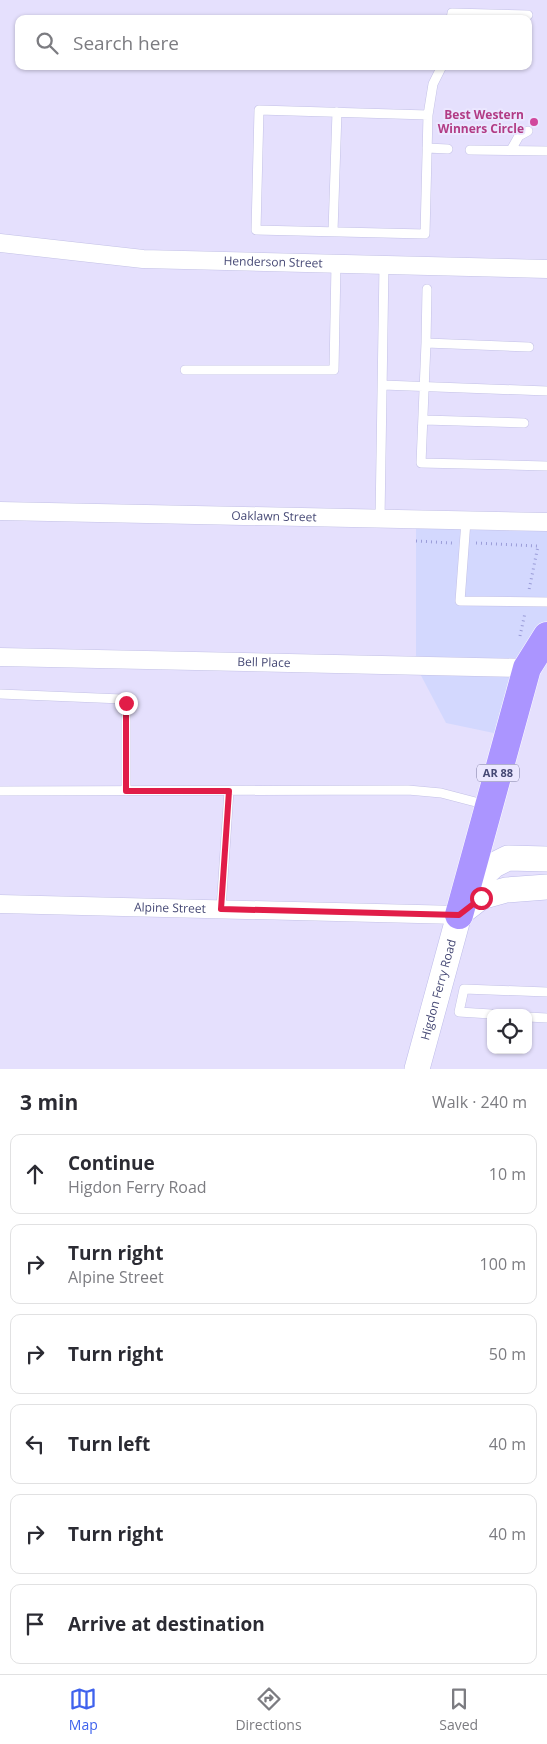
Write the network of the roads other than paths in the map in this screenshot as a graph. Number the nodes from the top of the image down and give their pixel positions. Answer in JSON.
{"nodes":[{"id":1,"x":528,"y":14,"type":"dead end"},
{"id":2,"x":452,"y":15,"type":"edge"},
{"id":3,"x":440,"y":70,"type":"edge"},
{"id":4,"x":337,"y":112,"type":"junction"},
{"id":5,"x":428,"y":115,"type":"junction"},
{"id":6,"x":528,"y":131,"type":"dead end"},
{"id":7,"x":427,"y":148,"type":"junction"},
{"id":8,"x":448,"y":148,"type":"dead end"},
{"id":9,"x":470,"y":150,"type":"dead end"},
{"id":10,"x":511,"y":150,"type":"junction"},
{"id":11,"x":547,"y":151,"type":"edge"},
{"id":12,"x":333,"y":231,"type":"junction"},
{"id":13,"x":0,"y":243,"type":"edge"},
{"id":14,"x":336,"y":264,"type":"junction"},
{"id":15,"x":384,"y":265,"type":"junction"},
{"id":16,"x":547,"y":270,"type":"edge"},
{"id":17,"x":428,"y":289,"type":"dead end"},
{"id":18,"x":426,"y":343,"type":"junction"},
{"id":19,"x":530,"y":347,"type":"dead end"},
{"id":20,"x":185,"y":370,"type":"dead end"},
{"id":21,"x":383,"y":385,"type":"junction"},
{"id":22,"x":425,"y":387,"type":"junction"},
{"id":23,"x":547,"y":391,"type":"edge"},
{"id":24,"x":424,"y":420,"type":"junction"},
{"id":25,"x":524,"y":422,"type":"dead end"},
{"id":26,"x":547,"y":466,"type":"edge"},
{"id":27,"x":0,"y":511,"type":"edge"},
{"id":28,"x":380,"y":519,"type":"junction"},
{"id":29,"x":466,"y":521,"type":"junction"},
{"id":30,"x":547,"y":522,"type":"edge"},
{"id":31,"x":547,"y":602,"type":"edge"},
{"id":32,"x":547,"y":636,"type":"edge"},
{"id":33,"x":0,"y":657,"type":"edge"},
{"id":34,"x":521,"y":668,"type":"junction"},
{"id":35,"x":0,"y":694,"type":"edge"},
{"id":36,"x":0,"y":791,"type":"edge"},
{"id":37,"x":126,"y":791,"type":"junction"},
{"id":38,"x":229,"y":791,"type":"junction"},
{"id":39,"x":489,"y":805,"type":"junction"},
{"id":40,"x":547,"y":859,"type":"edge"},
{"id":41,"x":547,"y":887,"type":"edge"},
{"id":42,"x":0,"y":904,"type":"edge"},
{"id":43,"x":221,"y":909,"type":"junction"},
{"id":44,"x":459,"y":915,"type":"junction"},
{"id":45,"x":547,"y":992,"type":"edge"},
{"id":46,"x":487,"y":1014,"type":"edge"},
{"id":47,"x":532,"y":1017,"type":"edge"},
{"id":48,"x":547,"y":1018,"type":"edge"},
{"id":49,"x":418,"y":1069,"type":"edge"}],
"edges":[{"from":1,"to":2,"type":"lane"},
{"from":3,"to":5,"type":"lane"},
{"from":4,"to":5,"type":"lane"},
{"from":4,"to":12,"type":"lane"},
{"from":4,"to":12,"type":"lane"},
{"from":5,"to":7,"type":"lane"},
{"from":6,"to":10,"type":"lane"},
{"from":7,"to":8,"type":"lane"},
{"from":7,"to":12,"type":"lane"},
{"from":9,"to":10,"type":"lane"},
{"from":10,"to":11,"type":"lane"},
{"from":13,"to":14,"type":"street","name":"Henderson Street"},
{"from":14,"to":15,"type":"street","name":"Henderson Street"},
{"from":14,"to":20,"type":"lane"},
{"from":15,"to":16,"type":"street","name":"Henderson Street"},
{"from":15,"to":21,"type":"lane"},
{"from":17,"to":18,"type":"lane"},
{"from":18,"to":19,"type":"lane"},
{"from":18,"to":22,"type":"lane"},
{"from":21,"to":22,"type":"lane"},
{"from":21,"to":28,"type":"lane"},
{"from":22,"to":23,"type":"lane"},
{"from":22,"to":24,"type":"lane"},
{"from":24,"to":25,"type":"lane"},
{"from":24,"to":26,"type":"lane"},
{"from":27,"to":28,"type":"street","name":"Oaklawn Street"},
{"from":28,"to":29,"type":"street","name":"Oaklawn Street"},
{"from":29,"to":30,"type":"street","name":"Oaklawn Street"},
{"from":29,"to":31,"type":"lane"},
{"from":32,"to":34,"type":"main road","number":"AR 88"},
{"from":33,"to":34,"type":"street","name":"Bell Place"},
{"from":34,"to":39,"type":"main road","number":"AR 88"},
{"from":35,"to":37,"type":"lane"},
{"from":36,"to":37,"type":"lane"},
{"from":37,"to":38,"type":"lane"},
{"from":38,"to":39,"type":"lane"},
{"from":38,"to":43,"type":"lane"},
{"from":39,"to":44,"type":"main road","number":"AR 88"},
{"from":40,"to":44,"type":"main road","name":"Higdon Ferry Road"},
{"from":41,"to":44,"type":"main road"},
{"from":42,"to":43,"type":"street","name":"Alpine Street"},
{"from":43,"to":44,"type":"street","name":"Alpine Street"},
{"from":44,"to":49,"type":"main road","name":"Higdon Ferry Road","number":"AR 88"},
{"from":45,"to":46,"type":"lane"},
{"from":47,"to":48,"type":"lane"}]}
